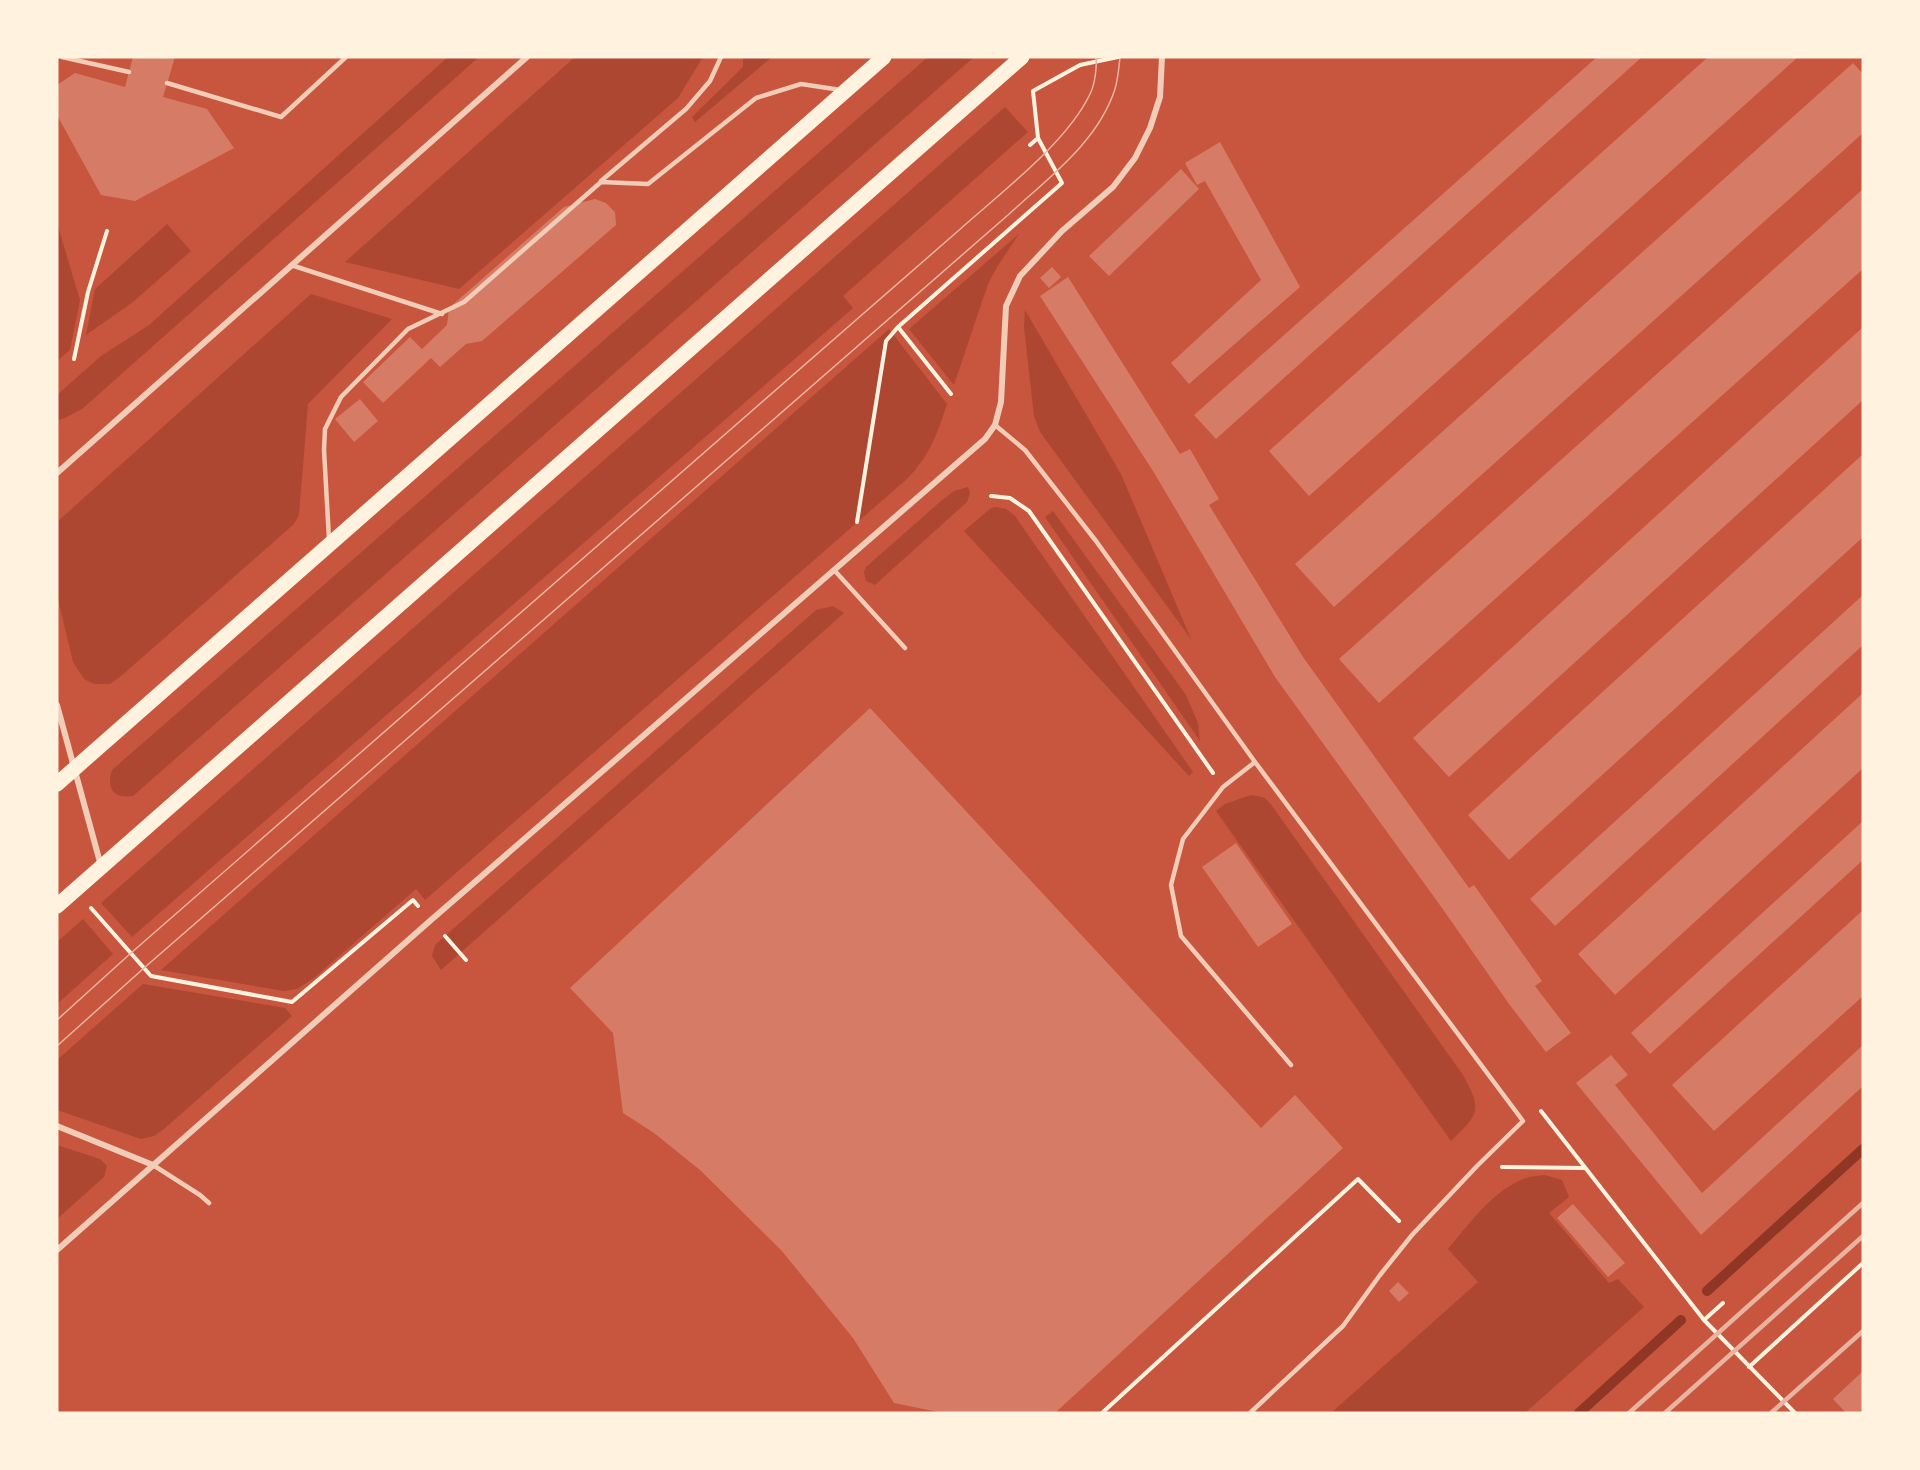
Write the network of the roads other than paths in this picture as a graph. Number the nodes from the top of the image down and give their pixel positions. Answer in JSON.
{"nodes":[{"id":1,"x":62,"y":57,"type":"edge"},
{"id":2,"x":346,"y":57,"type":"edge"},
{"id":3,"x":527,"y":57,"type":"edge"},
{"id":4,"x":721,"y":57,"type":"edge"},
{"id":5,"x":884,"y":57,"type":"edge"},
{"id":6,"x":1022,"y":57,"type":"edge"},
{"id":7,"x":1162,"y":57,"type":"edge"},
{"id":8,"x":129,"y":72,"type":"dead end"},
{"id":9,"x":167,"y":83,"type":"dead end"},
{"id":10,"x":846,"y":91,"type":"junction"},
{"id":11,"x":601,"y":182,"type":"junction"},
{"id":12,"x":291,"y":265,"type":"junction"},
{"id":13,"x":442,"y":314,"type":"junction"},
{"id":14,"x":995,"y":425,"type":"junction"},
{"id":15,"x":57,"y":473,"type":"edge"},
{"id":16,"x":329,"y":545,"type":"junction"},
{"id":17,"x":835,"y":571,"type":"junction"},
{"id":18,"x":905,"y":648,"type":"dead end"},
{"id":19,"x":57,"y":705,"type":"edge"},
{"id":20,"x":1255,"y":762,"type":"junction"},
{"id":21,"x":74,"y":769,"type":"junction"},
{"id":22,"x":57,"y":784,"type":"edge"},
{"id":23,"x":101,"y":867,"type":"junction"},
{"id":24,"x":57,"y":906,"type":"edge"},
{"id":25,"x":1292,"y":1065,"type":"dead end"},
{"id":26,"x":57,"y":1126,"type":"edge"},
{"id":27,"x":153,"y":1165,"type":"junction"},
{"id":28,"x":209,"y":1203,"type":"dead end"},
{"id":29,"x":57,"y":1250,"type":"edge"},
{"id":30,"x":1250,"y":1413,"type":"edge"}],
"edges":[{"from":1,"to":8,"type":"lane"},
{"from":2,"to":9,"type":"lane"},
{"from":3,"to":12,"type":"street"},
{"from":4,"to":11,"type":"lane"},
{"from":5,"to":10,"type":"main road"},
{"from":6,"to":23,"type":"main road"},
{"from":7,"to":14,"type":"street"},
{"from":10,"to":11,"type":"lane"},
{"from":10,"to":16,"type":"main road"},
{"from":11,"to":13,"type":"lane"},
{"from":12,"to":13,"type":"lane"},
{"from":12,"to":15,"type":"street"},
{"from":13,"to":16,"type":"lane"},
{"from":14,"to":17,"type":"street"},
{"from":14,"to":20,"type":"lane"},
{"from":16,"to":21,"type":"main road"},
{"from":17,"to":18,"type":"lane"},
{"from":17,"to":27,"type":"street"},
{"from":19,"to":21,"type":"street"},
{"from":20,"to":25,"type":"lane"},
{"from":20,"to":30,"type":"lane"},
{"from":21,"to":22,"type":"main road"},
{"from":21,"to":23,"type":"street"},
{"from":23,"to":24,"type":"main road"},
{"from":26,"to":27,"type":"street"},
{"from":27,"to":28,"type":"lane"},
{"from":27,"to":29,"type":"street"}]}
